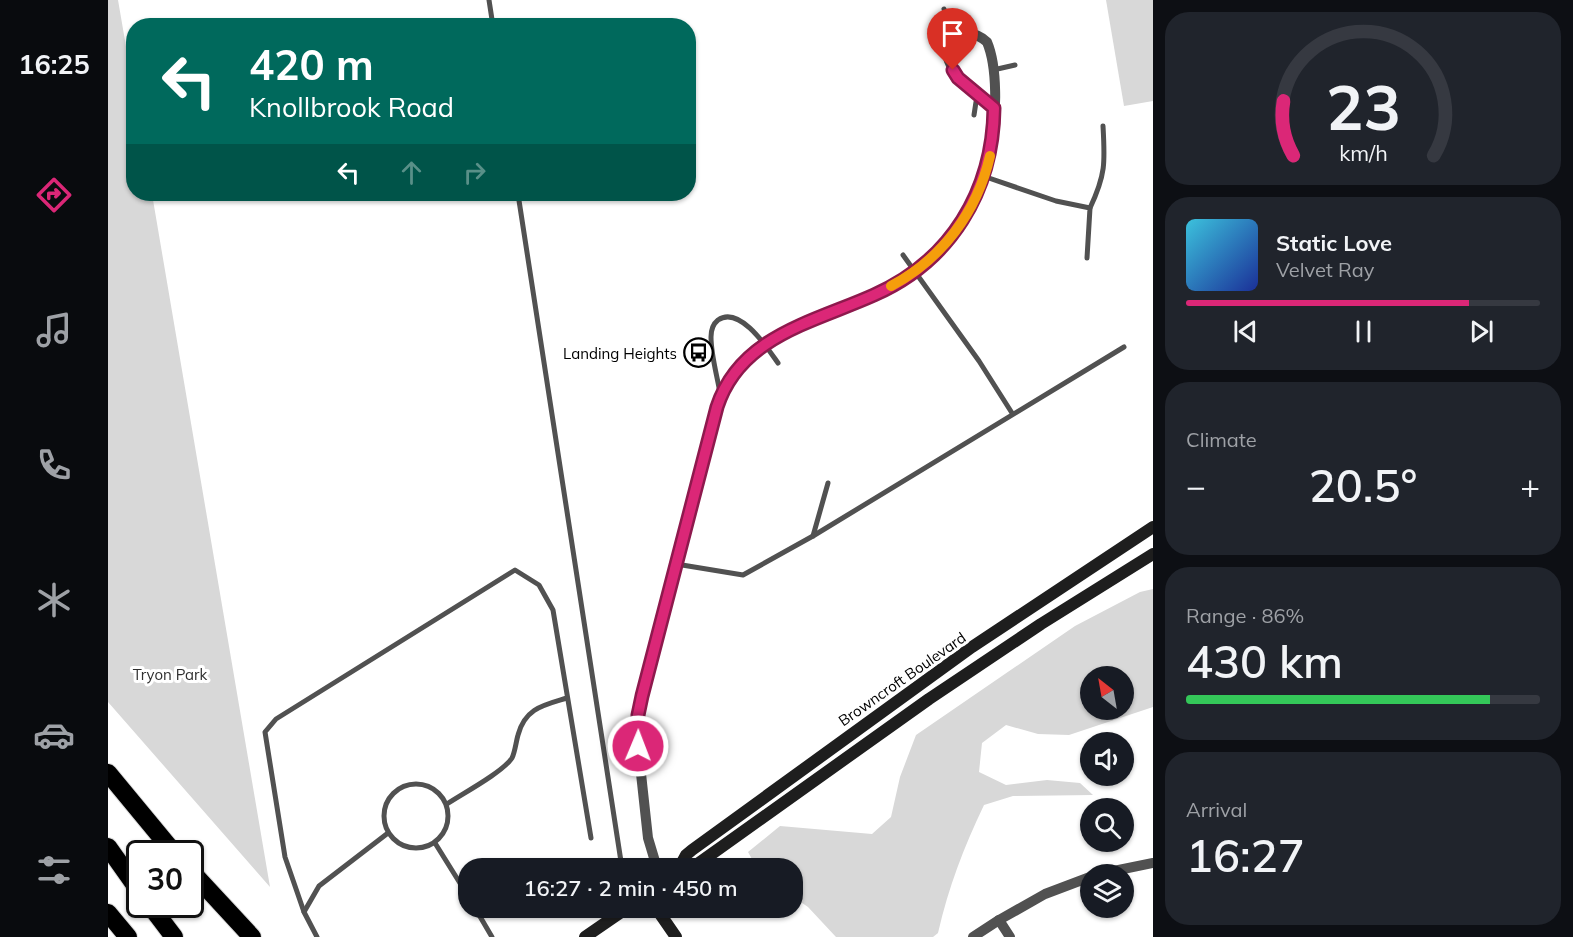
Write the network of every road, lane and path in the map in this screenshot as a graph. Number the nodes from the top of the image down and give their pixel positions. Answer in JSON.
{"nodes":[{"id":1,"x":489,"y":0,"type":"edge"},
{"id":2,"x":944,"y":9,"type":"dead end"},
{"id":3,"x":492,"y":18,"type":"edge"},
{"id":4,"x":958,"y":37,"type":"junction"},
{"id":5,"x":1015,"y":65,"type":"dead end"},
{"id":6,"x":993,"y":70,"type":"junction"},
{"id":7,"x":981,"y":97,"type":"junction"},
{"id":8,"x":994,"y":108,"type":"junction"},
{"id":9,"x":974,"y":115,"type":"dead end"},
{"id":10,"x":1103,"y":126,"type":"dead end"},
{"id":11,"x":983,"y":176,"type":"junction"},
{"id":12,"x":519,"y":201,"type":"edge"},
{"id":13,"x":1090,"y":208,"type":"junction"},
{"id":14,"x":903,"y":255,"type":"dead end"},
{"id":15,"x":1087,"y":258,"type":"dead end"},
{"id":16,"x":915,"y":272,"type":"junction"},
{"id":17,"x":764,"y":344,"type":"junction"},
{"id":18,"x":1124,"y":347,"type":"dead end"},
{"id":19,"x":778,"y":363,"type":"dead end"},
{"id":20,"x":721,"y":395,"type":"junction"},
{"id":21,"x":1012,"y":413,"type":"junction"},
{"id":22,"x":828,"y":483,"type":"dead end"},
{"id":23,"x":1153,"y":526,"type":"edge"},
{"id":24,"x":813,"y":536,"type":"junction"},
{"id":25,"x":1153,"y":554,"type":"edge"},
{"id":26,"x":676,"y":564,"type":"junction"},
{"id":27,"x":567,"y":698,"type":"junction"},
{"id":28,"x":108,"y":773,"type":"edge"},
{"id":29,"x":768,"y":794,"type":"junction"},
{"id":30,"x":447,"y":804,"type":"junction"},
{"id":31,"x":778,"y":808,"type":"junction"},
{"id":32,"x":388,"y":833,"type":"junction"},
{"id":33,"x":591,"y":838,"type":"dead end"},
{"id":34,"x":163,"y":840,"type":"edge"},
{"id":35,"x":435,"y":843,"type":"junction"},
{"id":36,"x":108,"y":847,"type":"edge"},
{"id":37,"x":620,"y":858,"type":"edge"},
{"id":38,"x":654,"y":858,"type":"edge"},
{"id":39,"x":684,"y":858,"type":"edge"},
{"id":40,"x":706,"y":858,"type":"edge"},
{"id":41,"x":1153,"y":863,"type":"edge"},
{"id":42,"x":1134,"y":867,"type":"edge"},
{"id":43,"x":126,"y":872,"type":"edge"},
{"id":44,"x":458,"y":880,"type":"edge"},
{"id":45,"x":1080,"y":882,"type":"edge"},
{"id":46,"x":204,"y":885,"type":"edge"},
{"id":47,"x":304,"y":912,"type":"junction"},
{"id":48,"x":108,"y":913,"type":"edge"},
{"id":49,"x":159,"y":918,"type":"edge"},
{"id":50,"x":482,"y":918,"type":"edge"},
{"id":51,"x":613,"y":918,"type":"edge"},
{"id":52,"x":663,"y":918,"type":"edge"},
{"id":53,"x":999,"y":920,"type":"junction"},
{"id":54,"x":128,"y":937,"type":"edge"},
{"id":55,"x":174,"y":937,"type":"edge"},
{"id":56,"x":252,"y":937,"type":"edge"},
{"id":57,"x":316,"y":937,"type":"edge"},
{"id":58,"x":492,"y":937,"type":"edge"},
{"id":59,"x":585,"y":937,"type":"edge"},
{"id":60,"x":676,"y":937,"type":"edge"},
{"id":61,"x":973,"y":937,"type":"edge"},
{"id":62,"x":1010,"y":937,"type":"edge"}],
"edges":[{"from":1,"to":3,"type":"lane"},
{"from":2,"to":4,"type":"lane"},
{"from":4,"to":6,"type":"street"},
{"from":4,"to":7,"type":"street"},
{"from":5,"to":6,"type":"lane"},
{"from":6,"to":8,"type":"street"},
{"from":7,"to":8,"type":"street"},
{"from":7,"to":9,"type":"lane"},
{"from":8,"to":11,"type":"street"},
{"from":10,"to":13,"type":"lane"},
{"from":11,"to":13,"type":"lane"},
{"from":11,"to":16,"type":"street"},
{"from":12,"to":37,"type":"lane"},
{"from":13,"to":15,"type":"lane"},
{"from":14,"to":16,"type":"lane"},
{"from":16,"to":17,"type":"street"},
{"from":16,"to":21,"type":"lane"},
{"from":17,"to":19,"type":"lane"},
{"from":17,"to":20,"type":"street"},
{"from":17,"to":20,"type":"lane"},
{"from":18,"to":21,"type":"lane"},
{"from":20,"to":26,"type":"street"},
{"from":21,"to":24,"type":"lane"},
{"from":22,"to":24,"type":"lane"},
{"from":23,"to":29,"type":"main road","name":"Browncroft Boulevard"},
{"from":24,"to":26,"type":"lane"},
{"from":25,"to":31,"type":"main road"},
{"from":26,"to":38,"type":"street"},
{"from":27,"to":30,"type":"lane"},
{"from":27,"to":33,"type":"lane"},
{"from":27,"to":47,"type":"lane"},
{"from":28,"to":34,"type":"highway"},
{"from":29,"to":31,"type":"lane"},
{"from":29,"to":39,"type":"main road","name":"Browncroft Boulevard"},
{"from":30,"to":32,"type":"lane"},
{"from":30,"to":35,"type":"lane"},
{"from":31,"to":40,"type":"main road"},
{"from":32,"to":35,"type":"lane"},
{"from":32,"to":47,"type":"lane"},
{"from":35,"to":44,"type":"lane"},
{"from":36,"to":43,"type":"highway"},
{"from":41,"to":42,"type":"street"},
{"from":45,"to":53,"type":"street"},
{"from":46,"to":56,"type":"highway"},
{"from":47,"to":57,"type":"lane"},
{"from":48,"to":54,"type":"highway"},
{"from":49,"to":55,"type":"highway"},
{"from":50,"to":58,"type":"lane"},
{"from":51,"to":59,"type":"main road"},
{"from":52,"to":60,"type":"main road"},
{"from":53,"to":61,"type":"street"},
{"from":53,"to":62,"type":"street"}]}
